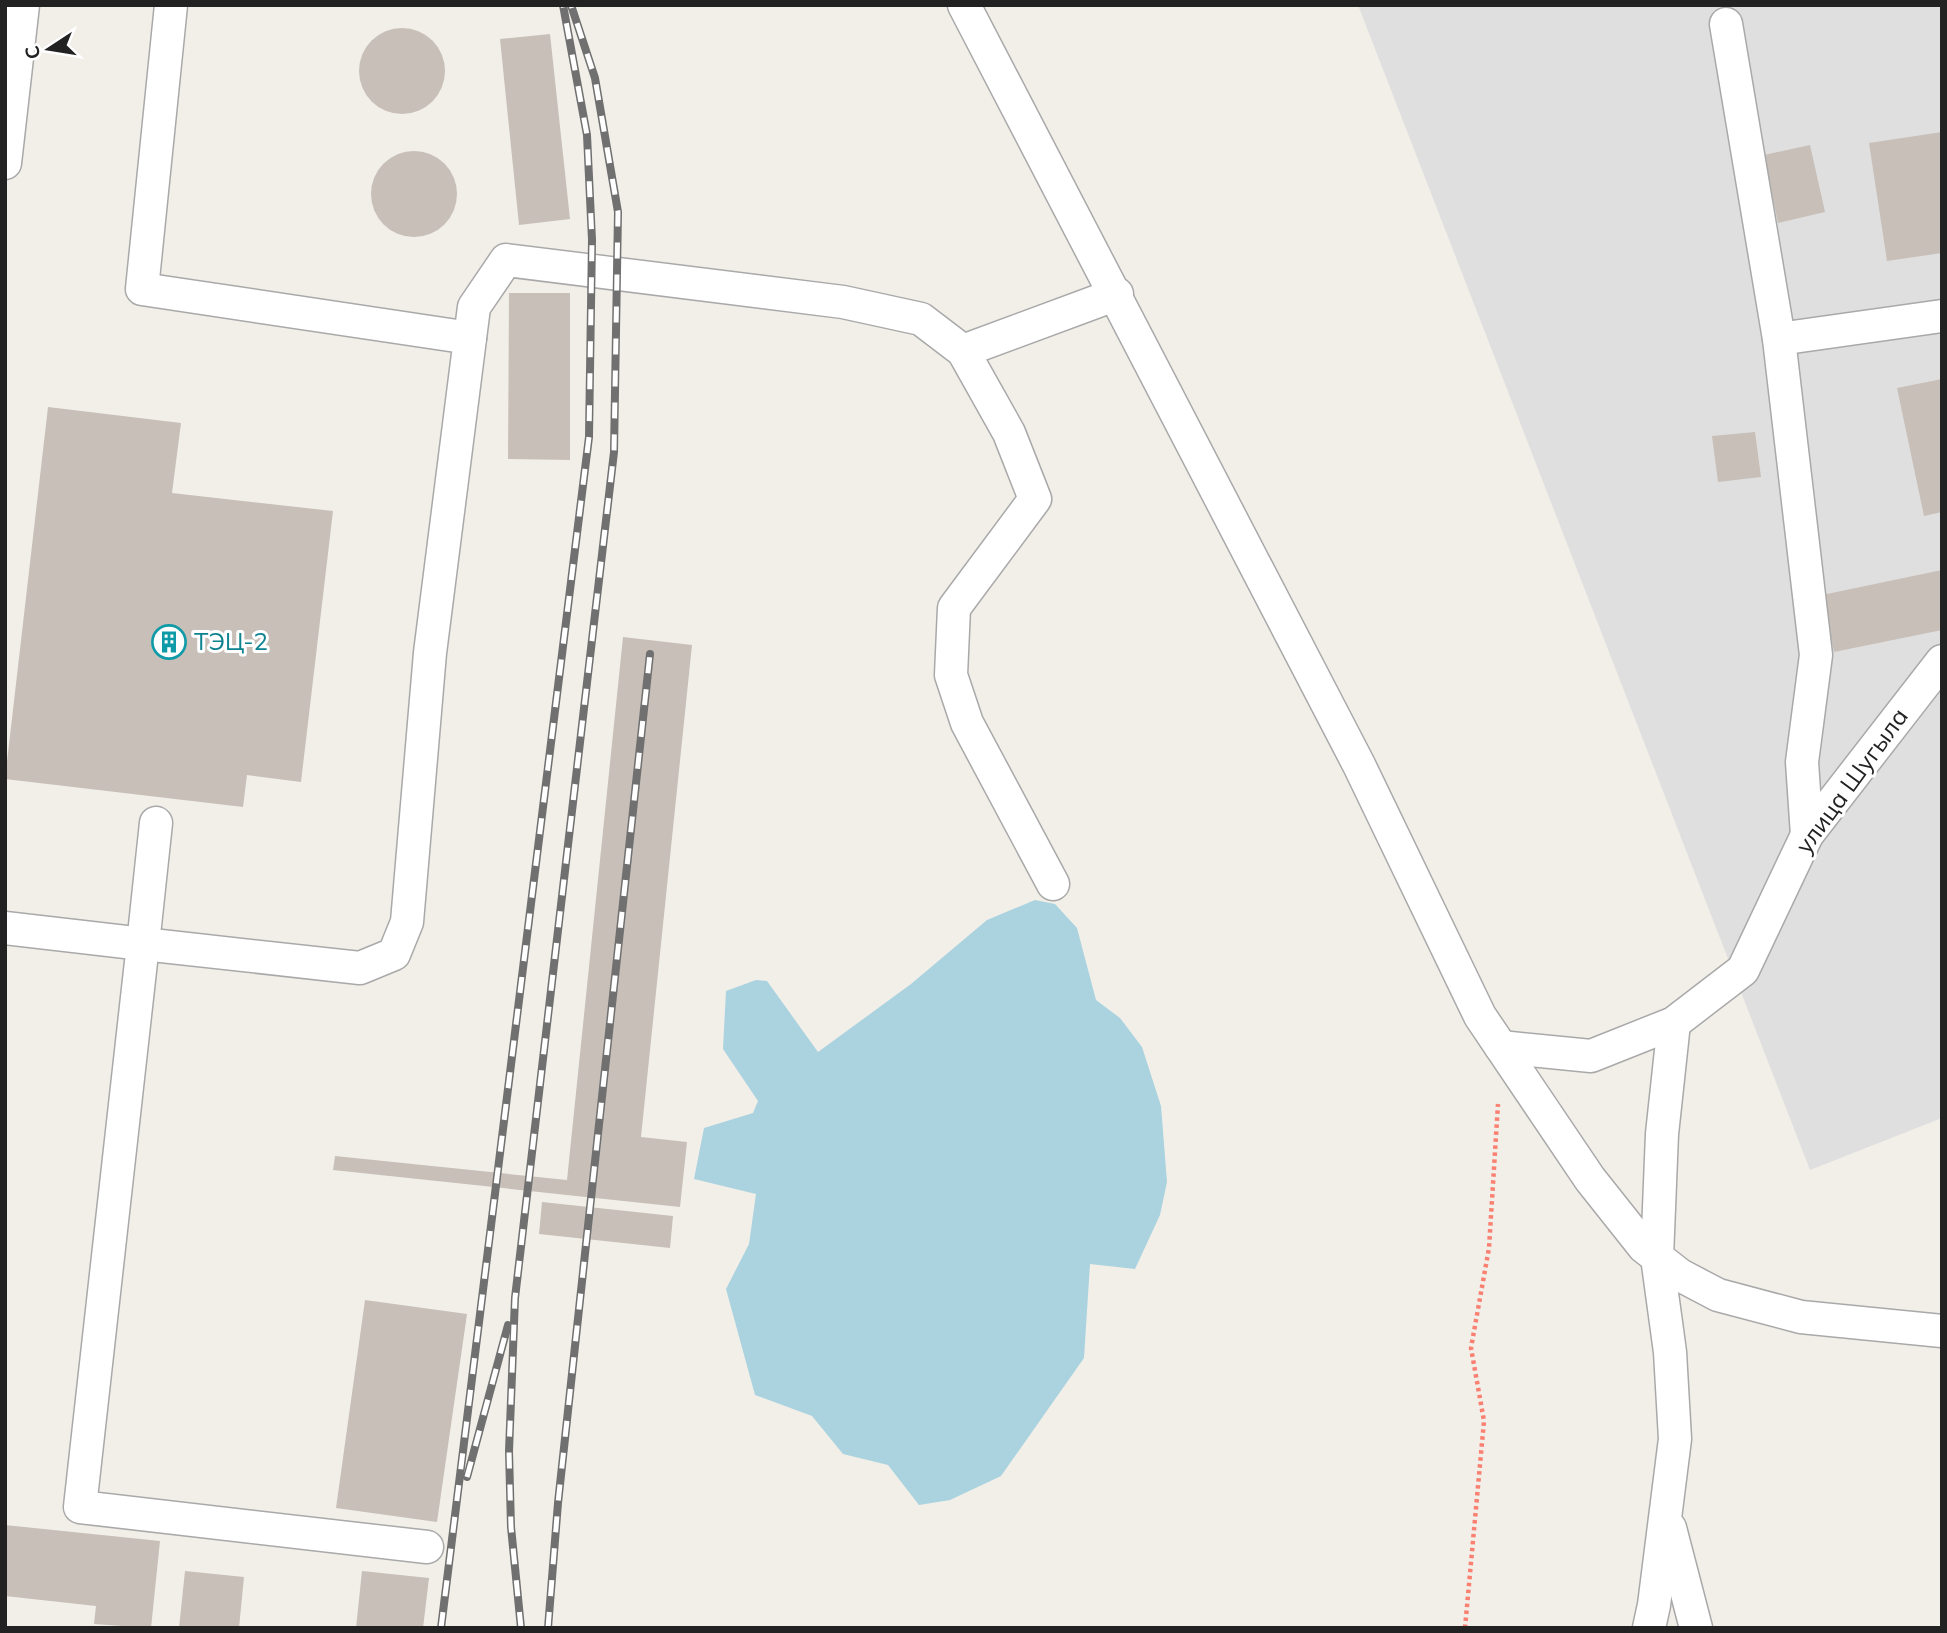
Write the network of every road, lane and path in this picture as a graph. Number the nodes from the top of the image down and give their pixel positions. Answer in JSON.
{"nodes":[{"id":1,"x":23,"y":5,"type":"edge"},
{"id":2,"x":172,"y":5,"type":"edge"},
{"id":3,"x":964,"y":5,"type":"edge"},
{"id":4,"x":1726,"y":24,"type":"dead end"},
{"id":5,"x":5,"y":163,"type":"edge"},
{"id":6,"x":1117,"y":295,"type":"junction"},
{"id":7,"x":1942,"y":316,"type":"edge"},
{"id":8,"x":470,"y":338,"type":"junction"},
{"id":9,"x":1779,"y":339,"type":"junction"},
{"id":10,"x":963,"y":351,"type":"junction"},
{"id":11,"x":1942,"y":660,"type":"edge"},
{"id":12,"x":156,"y":823,"type":"dead end"},
{"id":13,"x":1807,"y":835,"type":"junction"},
{"id":14,"x":1053,"y":884,"type":"dead end"},
{"id":15,"x":5,"y":928,"type":"edge"},
{"id":16,"x":143,"y":944,"type":"junction"},
{"id":17,"x":1674,"y":1023,"type":"junction"},
{"id":18,"x":1501,"y":1047,"type":"junction"},
{"id":19,"x":1498,"y":1101,"type":"dead end"},
{"id":20,"x":1657,"y":1257,"type":"junction"},
{"id":21,"x":1942,"y":1331,"type":"edge"},
{"id":22,"x":1666,"y":1513,"type":"junction"},
{"id":23,"x":426,"y":1547,"type":"dead end"},
{"id":24,"x":1465,"y":1628,"type":"edge"},
{"id":25,"x":1649,"y":1628,"type":"edge"},
{"id":26,"x":1696,"y":1628,"type":"edge"}],
"edges":[{"from":1,"to":5,"type":"street"},
{"from":2,"to":8,"type":"street"},
{"from":3,"to":6,"type":"street"},
{"from":4,"to":9,"type":"street"},
{"from":6,"to":10,"type":"street"},
{"from":6,"to":18,"type":"street"},
{"from":7,"to":9,"type":"street"},
{"from":8,"to":10,"type":"street"},
{"from":8,"to":16,"type":"street"},
{"from":9,"to":13,"type":"street"},
{"from":10,"to":14,"type":"street"},
{"from":11,"to":13,"type":"street","name":"улица Шугыла"},
{"from":12,"to":16,"type":"street"},
{"from":13,"to":17,"type":"street","name":"улица Шугыла"},
{"from":15,"to":16,"type":"street"},
{"from":16,"to":23,"type":"street"},
{"from":17,"to":18,"type":"street","name":"улица Шугыла"},
{"from":17,"to":20,"type":"street"},
{"from":18,"to":20,"type":"street"},
{"from":19,"to":24,"type":"path"},
{"from":20,"to":21,"type":"street"},
{"from":20,"to":22,"type":"street"},
{"from":22,"to":25,"type":"street"},
{"from":22,"to":26,"type":"street"}]}
